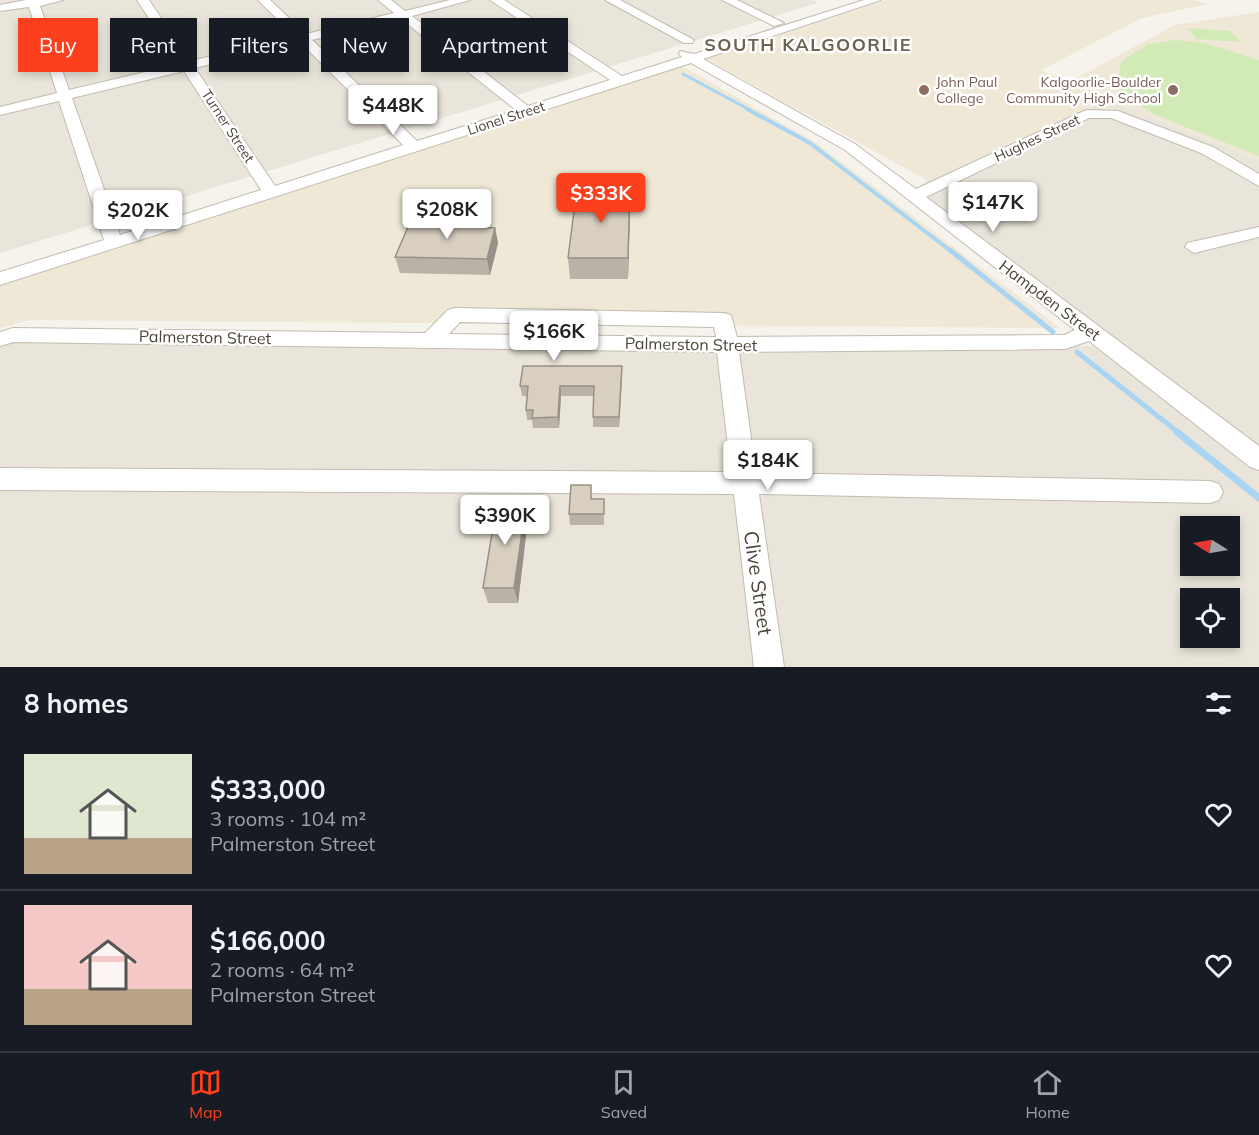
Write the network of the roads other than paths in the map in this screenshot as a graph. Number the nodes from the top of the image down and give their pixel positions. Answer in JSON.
{"nodes":[{"id":1,"x":57,"y":0,"type":"edge"},
{"id":2,"x":143,"y":0,"type":"edge"},
{"id":3,"x":264,"y":0,"type":"edge"},
{"id":4,"x":384,"y":0,"type":"edge"},
{"id":5,"x":464,"y":0,"type":"edge"},
{"id":6,"x":496,"y":0,"type":"edge"},
{"id":7,"x":611,"y":0,"type":"edge"},
{"id":8,"x":728,"y":0,"type":"edge"},
{"id":9,"x":875,"y":0,"type":"edge"},
{"id":10,"x":32,"y":1,"type":"edge"},
{"id":11,"x":848,"y":2,"type":"edge"},
{"id":12,"x":0,"y":8,"type":"edge"},
{"id":13,"x":404,"y":14,"type":"junction"},
{"id":14,"x":155,"y":18,"type":"edge"},
{"id":15,"x":282,"y":18,"type":"edge"},
{"id":16,"x":778,"y":23,"type":"junction"},
{"id":17,"x":309,"y":37,"type":"edge"},
{"id":18,"x":309,"y":46,"type":"edge"},
{"id":19,"x":688,"y":50,"type":"junction"},
{"id":20,"x":162,"y":72,"type":"edge"},
{"id":21,"x":192,"y":72,"type":"edge"},
{"id":22,"x":615,"y":78,"type":"junction"},
{"id":23,"x":64,"y":95,"type":"junction"},
{"id":24,"x":522,"y":108,"type":"junction"},
{"id":25,"x":0,"y":111,"type":"edge"},
{"id":26,"x":410,"y":143,"type":"junction"},
{"id":27,"x":1259,"y":181,"type":"edge"},
{"id":28,"x":268,"y":188,"type":"junction"},
{"id":29,"x":915,"y":196,"type":"junction"},
{"id":30,"x":1259,"y":232,"type":"edge"},
{"id":31,"x":112,"y":237,"type":"junction"},
{"id":32,"x":1194,"y":247,"type":"dead end"},
{"id":33,"x":0,"y":265,"type":"edge"},
{"id":34,"x":0,"y":279,"type":"edge"},
{"id":35,"x":1093,"y":332,"type":"junction"},
{"id":36,"x":0,"y":339,"type":"edge"},
{"id":37,"x":431,"y":340,"type":"junction"},
{"id":38,"x":727,"y":345,"type":"junction"},
{"id":39,"x":1259,"y":460,"type":"edge"},
{"id":40,"x":0,"y":479,"type":"edge"},
{"id":41,"x":745,"y":483,"type":"junction"},
{"id":42,"x":1210,"y":492,"type":"dead end"},
{"id":43,"x":769,"y":667,"type":"edge"}],
"edges":[{"from":1,"to":10,"type":"street"},
{"from":2,"to":14,"type":"street","name":"Turner Street"},
{"from":3,"to":15,"type":"street"},
{"from":4,"to":13,"type":"street"},
{"from":5,"to":13,"type":"street"},
{"from":6,"to":22,"type":"street"},
{"from":7,"to":19,"type":"street","name":"Hampden Street"},
{"from":8,"to":16,"type":"street"},
{"from":9,"to":11,"type":"street","name":"Lionel Street"},
{"from":10,"to":12,"type":"street"},
{"from":10,"to":23,"type":"street"},
{"from":11,"to":16,"type":"street","name":"Lionel Street"},
{"from":11,"to":19,"type":"street","name":"Lionel Street"},
{"from":13,"to":17,"type":"street"},
{"from":13,"to":24,"type":"street"},
{"from":16,"to":19,"type":"street","name":"Lionel Street"},
{"from":18,"to":26,"type":"street"},
{"from":19,"to":22,"type":"street","name":"Lionel Street"},
{"from":19,"to":29,"type":"street","name":"Hampden Street"},
{"from":20,"to":23,"type":"street"},
{"from":21,"to":28,"type":"street","name":"Turner Street"},
{"from":22,"to":24,"type":"street","name":"Lionel Street"},
{"from":23,"to":25,"type":"street"},
{"from":23,"to":31,"type":"street"},
{"from":24,"to":26,"type":"street","name":"Lionel Street"},
{"from":26,"to":28,"type":"street","name":"Lionel Street"},
{"from":27,"to":29,"type":"street","name":"Hughes Street"},
{"from":28,"to":31,"type":"street","name":"Lionel Street"},
{"from":29,"to":35,"type":"street","name":"Hampden Street"},
{"from":30,"to":32,"type":"street"},
{"from":31,"to":33,"type":"street","name":"Lionel Street"},
{"from":31,"to":34,"type":"street","name":"Lionel Street"},
{"from":35,"to":38,"type":"street","name":"Palmerston Street"},
{"from":35,"to":39,"type":"street","name":"Hampden Street"},
{"from":36,"to":37,"type":"street","name":"Palmerston Street"},
{"from":37,"to":38,"type":"street","name":"Palmerston Street"},
{"from":37,"to":38,"type":"street","name":"Clive Street"},
{"from":38,"to":41,"type":"street","name":"Clive Street"},
{"from":40,"to":41,"type":"street"},
{"from":41,"to":42,"type":"street"},
{"from":41,"to":43,"type":"street","name":"Clive Street"}]}
